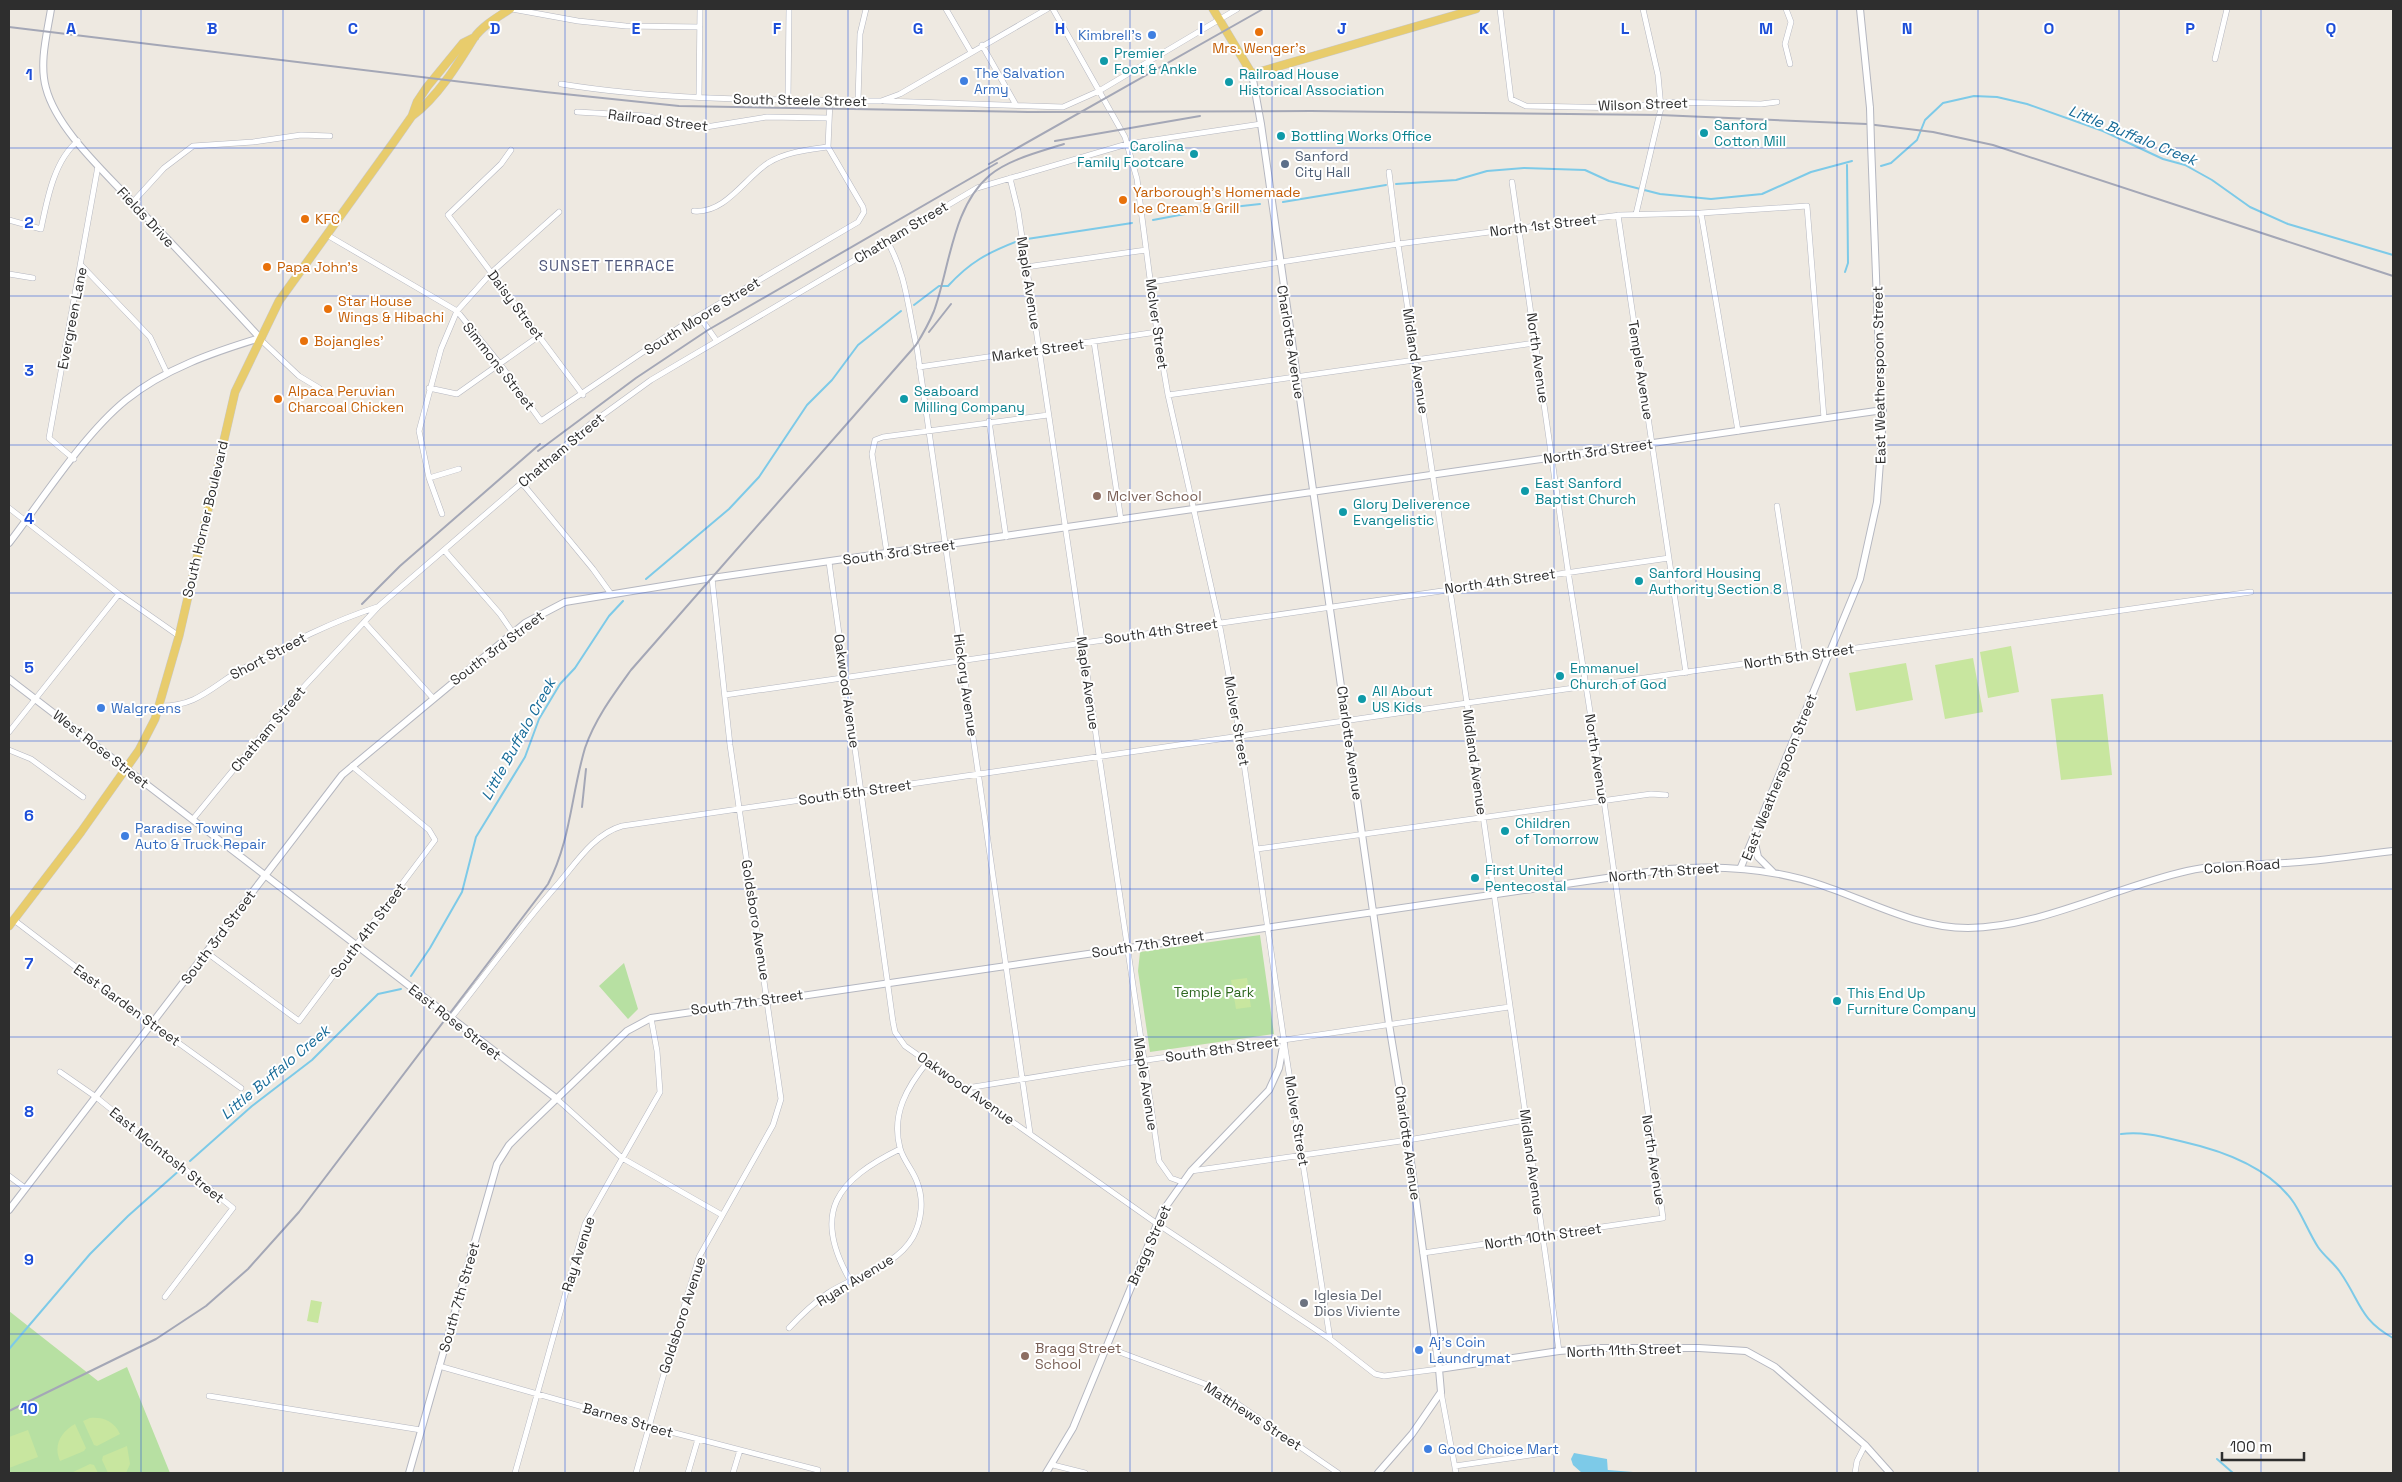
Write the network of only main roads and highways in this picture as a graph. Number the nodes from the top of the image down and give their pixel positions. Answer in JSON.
{"nodes":[{"id":1,"x":511,"y":9,"type":"edge"},
{"id":2,"x":1212,"y":9,"type":"edge"},
{"id":3,"x":1476,"y":9,"type":"edge"},
{"id":4,"x":11,"y":923,"type":"edge"}],
"edges":[{"from":1,"to":4,"type":"main road","name":"South Horner Boulevard"},
{"from":2,"to":3,"type":"main road","name":"Charlotte Avenue"}]}
